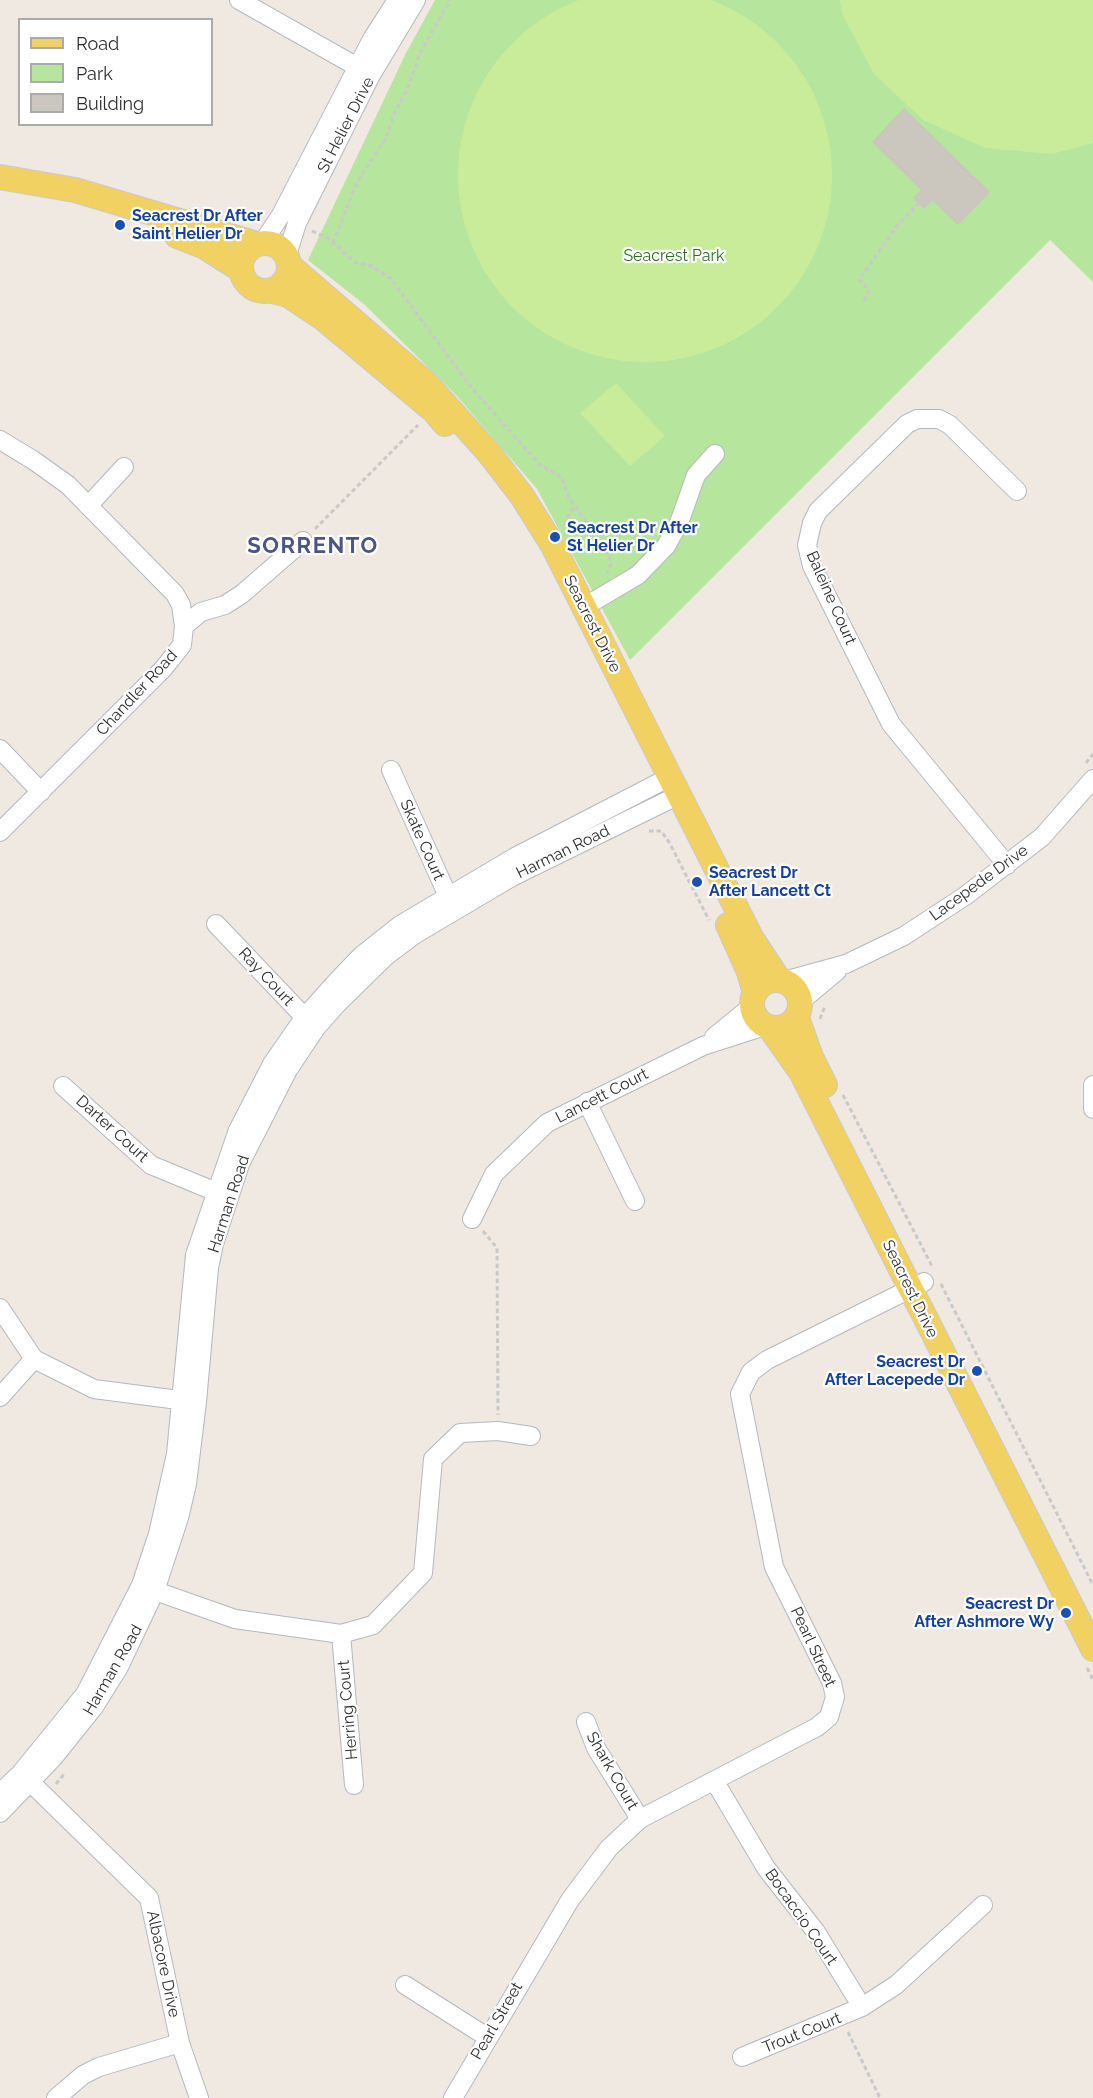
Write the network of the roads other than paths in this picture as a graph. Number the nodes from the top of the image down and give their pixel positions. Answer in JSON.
{"nodes":[{"id":1,"x":239,"y":0,"type":"edge"},
{"id":2,"x":397,"y":0,"type":"edge"},
{"id":3,"x":417,"y":0,"type":"edge"},
{"id":4,"x":364,"y":71,"type":"junction"},
{"id":5,"x":0,"y":177,"type":"edge"},
{"id":6,"x":0,"y":192,"type":"edge"},
{"id":7,"x":260,"y":243,"type":"junction"},
{"id":8,"x":288,"y":260,"type":"junction"},
{"id":9,"x":241,"y":270,"type":"junction"},
{"id":10,"x":272,"y":291,"type":"junction"},
{"id":11,"x":0,"y":440,"type":"edge"},
{"id":12,"x":715,"y":454,"type":"dead end"},
{"id":13,"x":124,"y":467,"type":"dead end"},
{"id":14,"x":1017,"y":491,"type":"dead end"},
{"id":15,"x":88,"y":506,"type":"junction"},
{"id":16,"x":303,"y":541,"type":"road end"},
{"id":17,"x":584,"y":607,"type":"junction"},
{"id":18,"x":184,"y":626,"type":"junction"},
{"id":19,"x":0,"y":749,"type":"edge"},
{"id":20,"x":392,"y":770,"type":"dead end"},
{"id":21,"x":1086,"y":775,"type":"edge"},
{"id":22,"x":667,"y":789,"type":"junction"},
{"id":23,"x":41,"y":792,"type":"junction"},
{"id":24,"x":0,"y":832,"type":"edge"},
{"id":25,"x":1007,"y":866,"type":"junction"},
{"id":26,"x":451,"y":902,"type":"junction"},
{"id":27,"x":216,"y":924,"type":"dead end"},
{"id":28,"x":846,"y":964,"type":"junction"},
{"id":29,"x":782,"y":980,"type":"junction"},
{"id":30,"x":760,"y":1013,"type":"junction"},
{"id":31,"x":805,"y":1015,"type":"junction"},
{"id":32,"x":310,"y":1023,"type":"junction"},
{"id":33,"x":1093,"y":1085,"type":"edge"},
{"id":34,"x":63,"y":1086,"type":"dead end"},
{"id":35,"x":587,"y":1102,"type":"junction"},
{"id":36,"x":1093,"y":1109,"type":"edge"},
{"id":37,"x":222,"y":1194,"type":"junction"},
{"id":38,"x":635,"y":1201,"type":"dead end"},
{"id":39,"x":472,"y":1219,"type":"road end"},
{"id":40,"x":927,"y":1281,"type":"junction"},
{"id":41,"x":0,"y":1308,"type":"edge"},
{"id":42,"x":34,"y":1359,"type":"junction"},
{"id":43,"x":0,"y":1397,"type":"edge"},
{"id":44,"x":190,"y":1402,"type":"junction"},
{"id":45,"x":531,"y":1436,"type":"dead end"},
{"id":46,"x":148,"y":1588,"type":"junction"},
{"id":47,"x":1093,"y":1617,"type":"edge"},
{"id":48,"x":341,"y":1634,"type":"junction"},
{"id":49,"x":1093,"y":1649,"type":"edge"},
{"id":50,"x":586,"y":1722,"type":"dead end"},
{"id":51,"x":715,"y":1782,"type":"junction"},
{"id":52,"x":33,"y":1783,"type":"junction"},
{"id":53,"x":354,"y":1785,"type":"dead end"},
{"id":54,"x":0,"y":1793,"type":"edge"},
{"id":55,"x":0,"y":1813,"type":"edge"},
{"id":56,"x":640,"y":1819,"type":"junction"},
{"id":57,"x":982,"y":1905,"type":"dead end"},
{"id":58,"x":405,"y":1985,"type":"dead end"},
{"id":59,"x":862,"y":2007,"type":"junction"},
{"id":60,"x":487,"y":2037,"type":"junction"},
{"id":61,"x":180,"y":2043,"type":"junction"},
{"id":62,"x":742,"y":2057,"type":"dead end"},
{"id":63,"x":56,"y":2098,"type":"edge"},
{"id":64,"x":199,"y":2098,"type":"edge"},
{"id":65,"x":453,"y":2098,"type":"edge"}],
"edges":[{"from":1,"to":4,"type":"street"},
{"from":2,"to":4,"type":"street","name":"St Helier Drive"},
{"from":3,"to":4,"type":"street","name":"St Helier Drive"},
{"from":4,"to":7,"type":"street","name":"St Helier Drive"},
{"from":4,"to":8,"type":"street","name":"St Helier Drive"},
{"from":5,"to":7,"type":"main road"},
{"from":6,"to":9,"type":"main road"},
{"from":7,"to":8,"type":"main road"},
{"from":7,"to":9,"type":"main road"},
{"from":8,"to":10,"type":"main road"},
{"from":8,"to":17,"type":"main road","name":"Seacrest Drive"},
{"from":9,"to":10,"type":"main road"},
{"from":10,"to":22,"type":"main road","name":"Seacrest Drive"},
{"from":11,"to":15,"type":"street"},
{"from":12,"to":17,"type":"street"},
{"from":13,"to":15,"type":"street"},
{"from":14,"to":25,"type":"street","name":"Baleine Court"},
{"from":15,"to":18,"type":"street"},
{"from":16,"to":18,"type":"street"},
{"from":17,"to":22,"type":"main road","name":"Seacrest Drive"},
{"from":18,"to":23,"type":"street","name":"Chandler Road"},
{"from":19,"to":23,"type":"street"},
{"from":20,"to":26,"type":"street","name":"Skate Court"},
{"from":21,"to":25,"type":"street","name":"Lacepede Drive"},
{"from":22,"to":26,"type":"street","name":"Harman Road"},
{"from":22,"to":29,"type":"main road","name":"Seacrest Drive"},
{"from":22,"to":30,"type":"main road","name":"Seacrest Drive"},
{"from":23,"to":24,"type":"street","name":"Chandler Road"},
{"from":25,"to":28,"type":"street","name":"Lacepede Drive"},
{"from":26,"to":32,"type":"street","name":"Harman Road"},
{"from":27,"to":32,"type":"street","name":"Ray Court"},
{"from":28,"to":29,"type":"street","name":"Lacepede Drive"},
{"from":28,"to":31,"type":"street","name":"Lacepede Drive"},
{"from":29,"to":30,"type":"main road"},
{"from":29,"to":31,"type":"main road","name":"Seacrest Drive"},
{"from":30,"to":31,"type":"main road"},
{"from":30,"to":35,"type":"street","name":"Lancett Court"},
{"from":30,"to":40,"type":"main road","name":"Seacrest Drive"},
{"from":31,"to":40,"type":"main road","name":"Seacrest Drive"},
{"from":32,"to":37,"type":"street","name":"Harman Road"},
{"from":33,"to":36,"type":"street"},
{"from":34,"to":37,"type":"street","name":"Darter Court"},
{"from":35,"to":38,"type":"street"},
{"from":35,"to":39,"type":"street","name":"Lancett Court"},
{"from":37,"to":44,"type":"street","name":"Harman Road"},
{"from":40,"to":47,"type":"main road","name":"Seacrest Drive"},
{"from":40,"to":49,"type":"main road","name":"Seacrest Drive"},
{"from":40,"to":51,"type":"street","name":"Pearl Street"},
{"from":41,"to":42,"type":"street"},
{"from":42,"to":43,"type":"street"},
{"from":42,"to":44,"type":"street"},
{"from":44,"to":46,"type":"street","name":"Harman Road"},
{"from":45,"to":48,"type":"street"},
{"from":46,"to":48,"type":"street"},
{"from":46,"to":52,"type":"street","name":"Harman Road"},
{"from":48,"to":53,"type":"street","name":"Herring Court"},
{"from":50,"to":56,"type":"street","name":"Shark Court"},
{"from":51,"to":56,"type":"street","name":"Pearl Street"},
{"from":51,"to":59,"type":"street","name":"Bocaccio Court"},
{"from":52,"to":54,"type":"street","name":"Harman Road"},
{"from":52,"to":55,"type":"street","name":"Harman Road"},
{"from":52,"to":61,"type":"street","name":"Albacore Drive"},
{"from":56,"to":60,"type":"street","name":"Pearl Street"},
{"from":57,"to":59,"type":"street"},
{"from":58,"to":60,"type":"street"},
{"from":59,"to":62,"type":"street","name":"Trout Court"},
{"from":60,"to":65,"type":"street","name":"Pearl Street"},
{"from":61,"to":63,"type":"street"},
{"from":61,"to":64,"type":"street","name":"Albacore Drive"}]}
